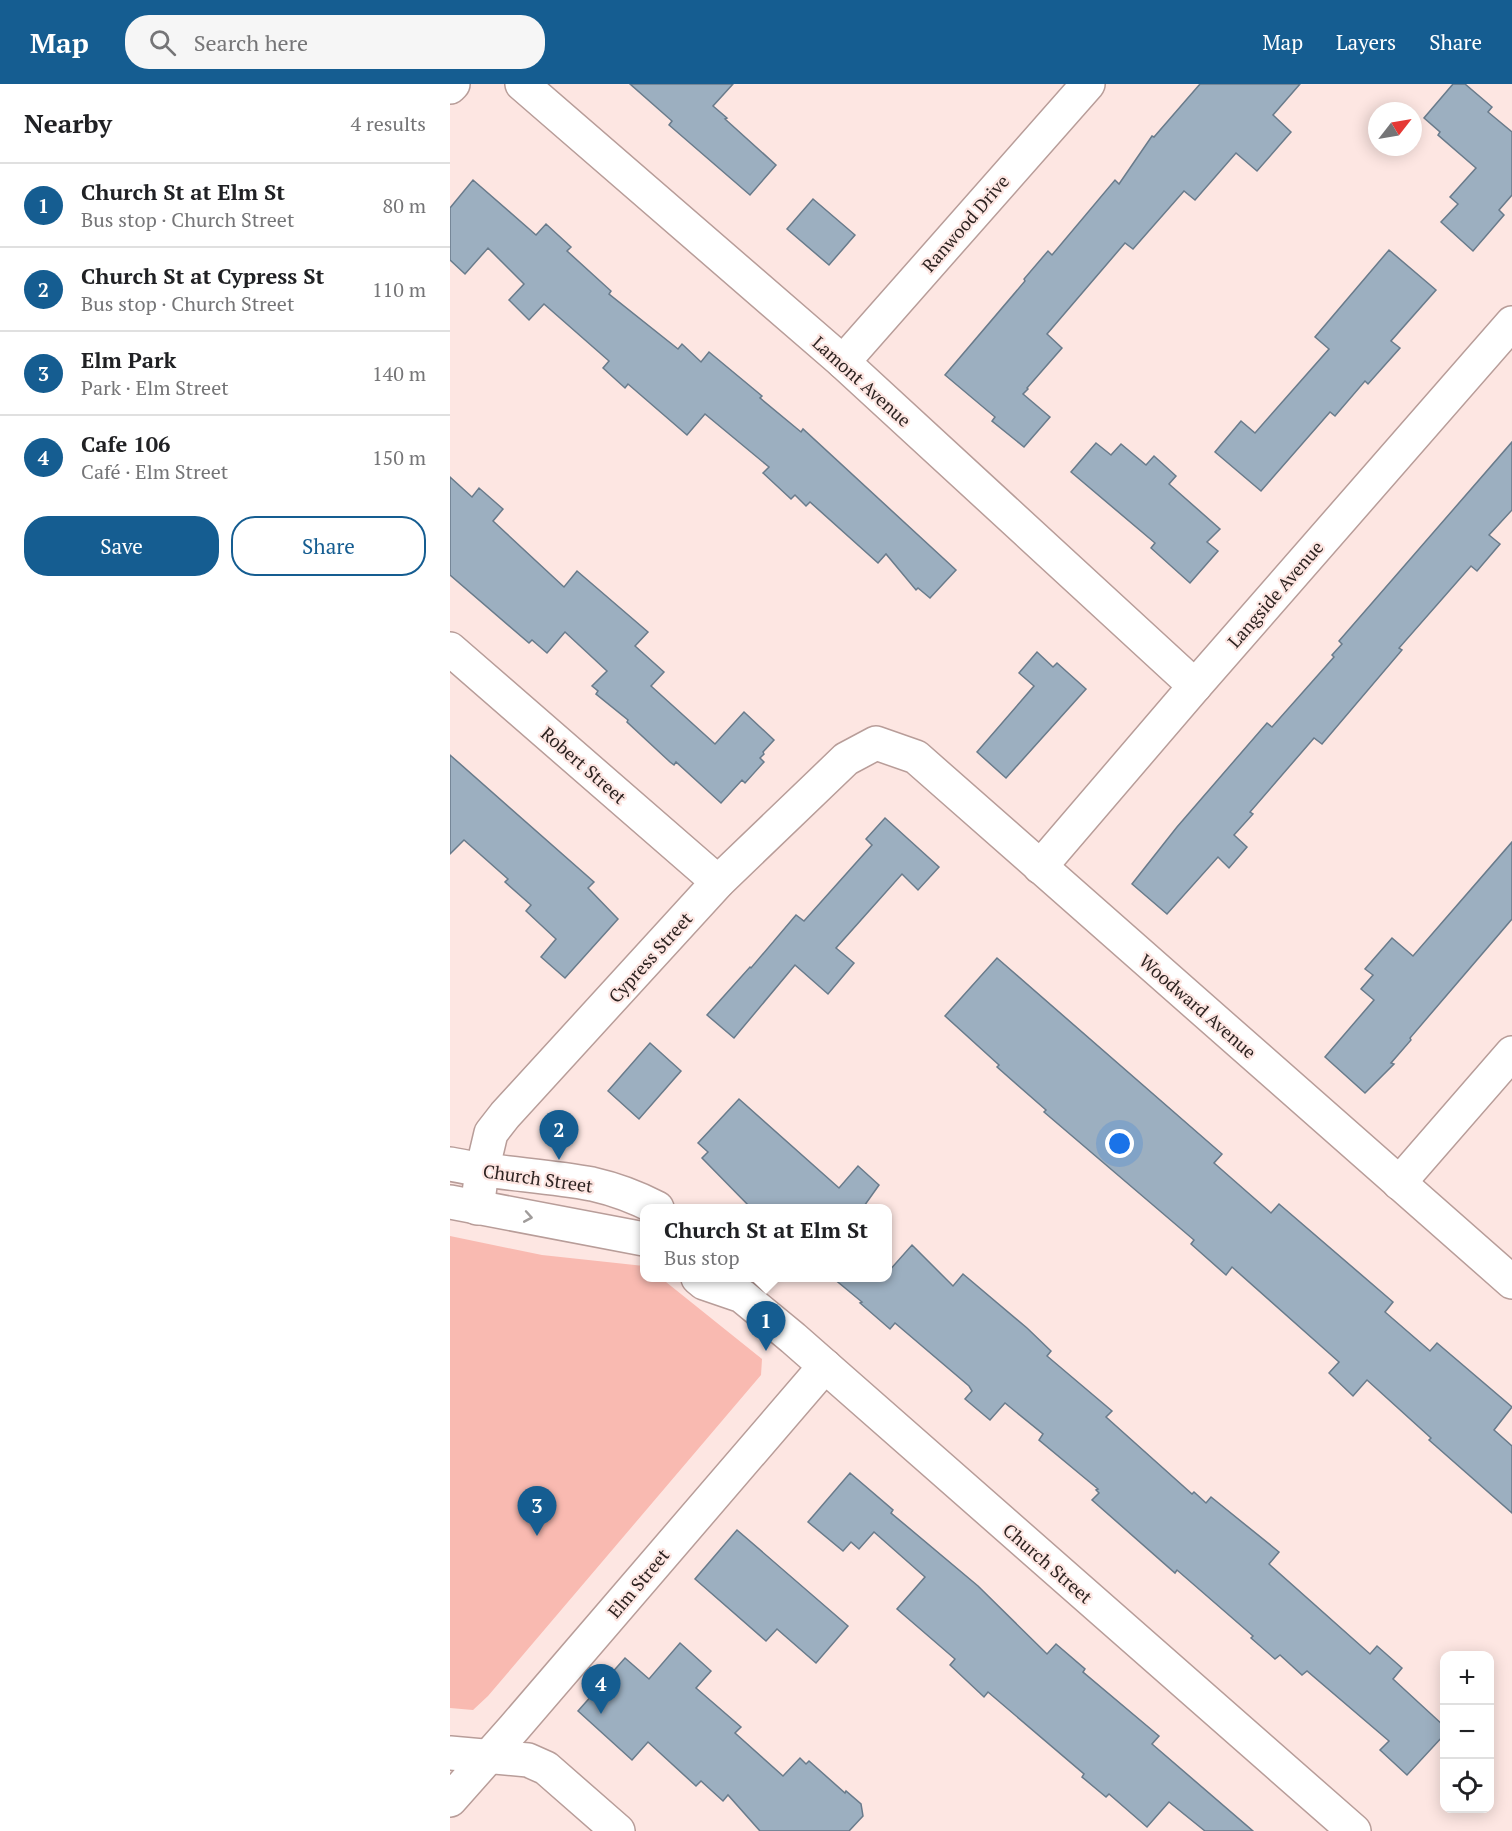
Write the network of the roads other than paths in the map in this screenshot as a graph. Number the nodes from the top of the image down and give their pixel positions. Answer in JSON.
{"nodes":[{"id":1,"x":522,"y":84,"type":"edge"},
{"id":2,"x":1088,"y":84,"type":"edge"},
{"id":3,"x":1512,"y":323,"type":"edge"},
{"id":4,"x":843,"y":362,"type":"junction"},
{"id":5,"x":450,"y":649,"type":"edge"},
{"id":6,"x":1195,"y":686,"type":"junction"},
{"id":7,"x":876,"y":743,"type":"joint"},
{"id":8,"x":1040,"y":867,"type":"junction"},
{"id":9,"x":718,"y":882,"type":"junction"},
{"id":10,"x":1512,"y":1053,"type":"edge"},
{"id":11,"x":450,"y":1164,"type":"edge"},
{"id":12,"x":482,"y":1171,"type":"junction"},
{"id":13,"x":1399,"y":1183,"type":"junction"},
{"id":14,"x":648,"y":1204,"type":"edge"},
{"id":15,"x":464,"y":1205,"type":"edge"},
{"id":16,"x":640,"y":1238,"type":"edge"},
{"id":17,"x":704,"y":1282,"type":"edge"},
{"id":18,"x":1512,"y":1282,"type":"edge"},
{"id":19,"x":738,"y":1287,"type":"edge"},
{"id":20,"x":825,"y":1366,"type":"junction"},
{"id":21,"x":450,"y":1753,"type":"edge"},
{"id":22,"x":489,"y":1756,"type":"junction"},
{"id":23,"x":450,"y":1800,"type":"edge"},
{"id":24,"x":618,"y":1831,"type":"edge"},
{"id":25,"x":1354,"y":1831,"type":"edge"}],
"edges":[{"from":1,"to":4,"type":"street","name":"Lamont Avenue"},
{"from":2,"to":4,"type":"street","name":"Ranwood Drive"},
{"from":3,"to":6,"type":"street","name":"Langside Avenue"},
{"from":4,"to":6,"type":"street","name":"Lamont Avenue"},
{"from":5,"to":9,"type":"street","name":"Robert Street"},
{"from":6,"to":8,"type":"street","name":"Langside Avenue"},
{"from":7,"to":8,"type":"street","name":"Woodward Avenue"},
{"from":7,"to":9,"type":"street","name":"Cypress Street"},
{"from":8,"to":13,"type":"street","name":"Woodward Avenue"},
{"from":9,"to":12,"type":"street","name":"Cypress Street"},
{"from":10,"to":13,"type":"street"},
{"from":11,"to":12,"type":"street","name":"Church Street"},
{"from":12,"to":14,"type":"street","name":"Church Street"},
{"from":12,"to":15,"type":"street","name":"Cypress Street"},
{"from":13,"to":18,"type":"street","name":"Woodward Avenue"},
{"from":15,"to":16,"type":"street","one_way":true},
{"from":17,"to":19,"type":"street","name":"Church Street"},
{"from":19,"to":20,"type":"street","name":"Church Street"},
{"from":20,"to":22,"type":"street","name":"Elm Street"},
{"from":20,"to":25,"type":"street","name":"Church Street"},
{"from":21,"to":22,"type":"street"},
{"from":22,"to":23,"type":"street","name":"Elm Street"},
{"from":22,"to":24,"type":"street"}]}
